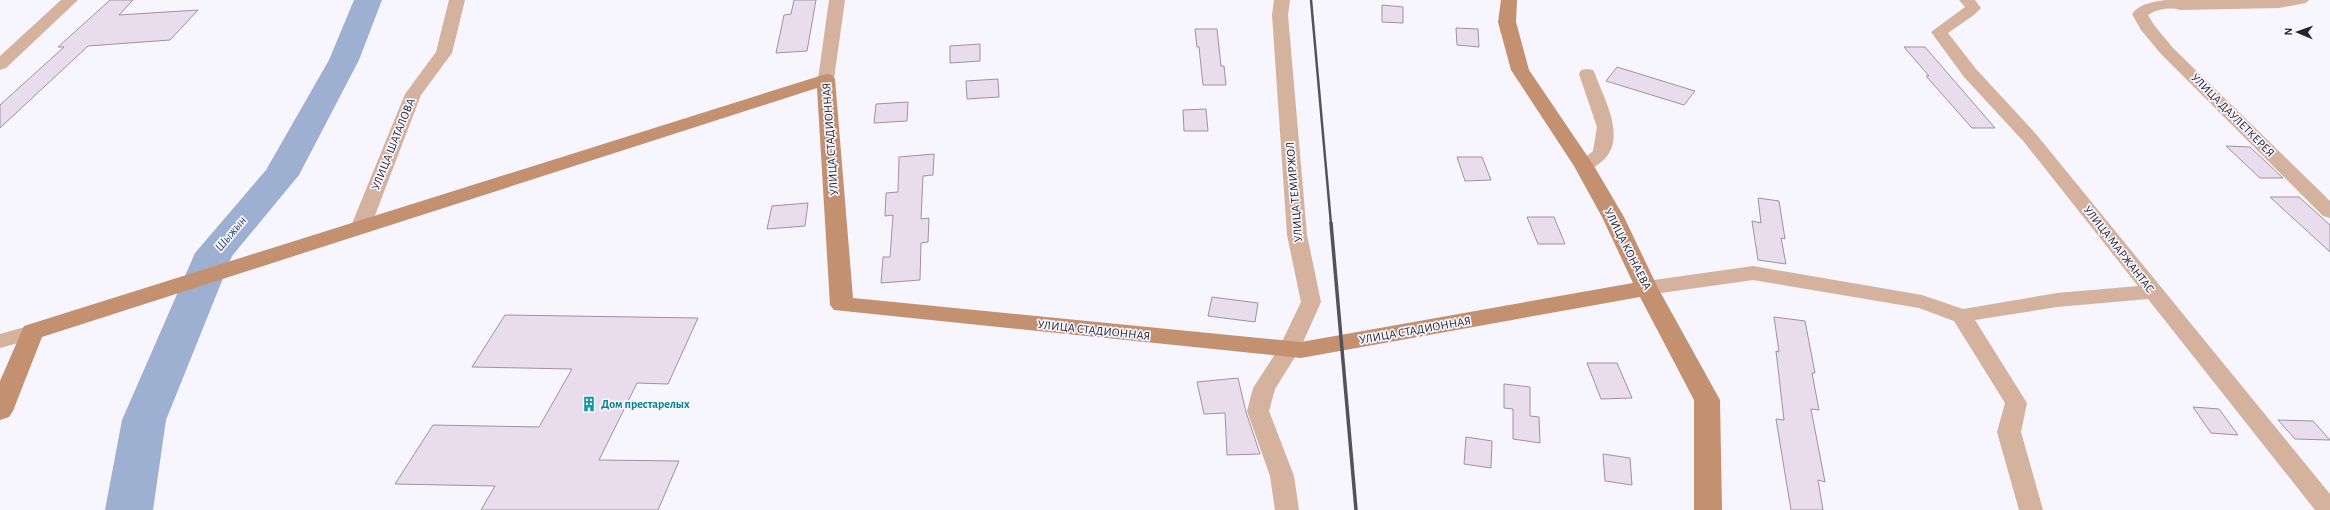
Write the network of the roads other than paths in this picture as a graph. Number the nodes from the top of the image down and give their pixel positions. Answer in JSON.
{"nodes":[{"id":1,"x":70,"y":0,"type":"edge"},
{"id":2,"x":457,"y":0,"type":"edge"},
{"id":3,"x":837,"y":0,"type":"edge"},
{"id":4,"x":1282,"y":0,"type":"edge"},
{"id":5,"x":1509,"y":0,"type":"edge"},
{"id":6,"x":1967,"y":0,"type":"edge"},
{"id":7,"x":2195,"y":0,"type":"edge"},
{"id":8,"x":2301,"y":0,"type":"edge"},
{"id":9,"x":2166,"y":5,"type":"junction"},
{"id":10,"x":0,"y":65,"type":"edge"},
{"id":11,"x":1587,"y":74,"type":"dead end"},
{"id":12,"x":826,"y":79,"type":"junction"},
{"id":13,"x":1584,"y":166,"type":"junction"},
{"id":14,"x":2330,"y":212,"type":"edge"},
{"id":15,"x":360,"y":226,"type":"junction"},
{"id":16,"x":1647,"y":288,"type":"junction"},
{"id":17,"x":2153,"y":292,"type":"junction"},
{"id":18,"x":1962,"y":316,"type":"junction"},
{"id":19,"x":32,"y":332,"type":"junction"},
{"id":20,"x":0,"y":341,"type":"edge"},
{"id":21,"x":1289,"y":349,"type":"junction"},
{"id":22,"x":0,"y":411,"type":"edge"},
{"id":23,"x":1287,"y":510,"type":"edge"},
{"id":24,"x":1708,"y":510,"type":"edge"},
{"id":25,"x":2031,"y":510,"type":"edge"},
{"id":26,"x":2329,"y":510,"type":"edge"}],
"edges":[{"from":1,"to":10,"type":"street"},
{"from":2,"to":15,"type":"street","name":"УЛИЦА ШАТАЛОВА"},
{"from":3,"to":12,"type":"street","name":"УЛИЦА СТАДИОННАЯ"},
{"from":4,"to":21,"type":"street","name":"УЛИЦА ТЕМИРЖОЛ"},
{"from":5,"to":13,"type":"street","name":"УЛИЦА КОНАЕВА"},
{"from":6,"to":17,"type":"street","name":"УЛИЦА МАРЖАНТАС"},
{"from":7,"to":9,"type":"street"},
{"from":8,"to":9,"type":"street"},
{"from":9,"to":14,"type":"street","name":"УЛИЦА ДАУЛЕТКЕРЕЯ"},
{"from":11,"to":13,"type":"street"},
{"from":12,"to":15,"type":"street"},
{"from":12,"to":21,"type":"street","name":"УЛИЦА СТАДИОННАЯ"},
{"from":13,"to":16,"type":"street","name":"УЛИЦА КОНАЕВА"},
{"from":15,"to":19,"type":"street"},
{"from":16,"to":18,"type":"street"},
{"from":16,"to":21,"type":"street","name":"УЛИЦА СТАДИОННАЯ"},
{"from":16,"to":24,"type":"street","name":"УЛИЦА КОНАЕВА"},
{"from":17,"to":18,"type":"street"},
{"from":17,"to":26,"type":"street","name":"УЛИЦА МАРЖАНТАС"},
{"from":18,"to":25,"type":"street"},
{"from":19,"to":20,"type":"street"},
{"from":19,"to":22,"type":"street"},
{"from":21,"to":23,"type":"street","name":"УЛИЦА ТЕМИРЖОЛ"}]}
